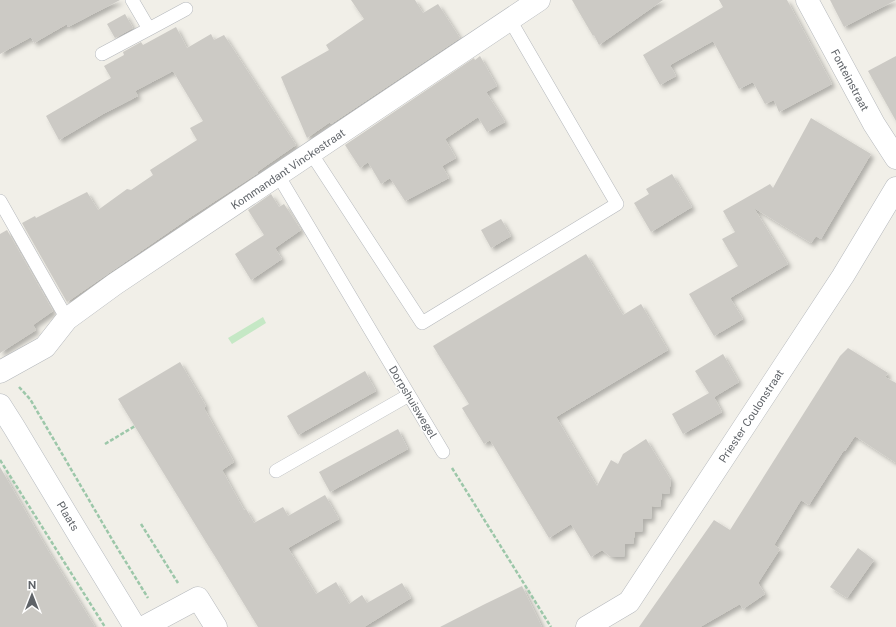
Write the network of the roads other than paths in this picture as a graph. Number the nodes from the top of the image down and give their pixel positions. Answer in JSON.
{"nodes":[{"id":1,"x":132,"y":0,"type":"edge"},
{"id":2,"x":539,"y":0,"type":"edge"},
{"id":3,"x":807,"y":0,"type":"edge"},
{"id":4,"x":186,"y":9,"type":"dead end"},
{"id":5,"x":510,"y":20,"type":"junction"},
{"id":6,"x":149,"y":29,"type":"junction"},
{"id":7,"x":102,"y":54,"type":"dead end"},
{"id":8,"x":312,"y":153,"type":"junction"},
{"id":9,"x":896,"y":158,"type":"edge"},
{"id":10,"x":278,"y":175,"type":"junction"},
{"id":11,"x":896,"y":188,"type":"edge"},
{"id":12,"x":0,"y":200,"type":"edge"},
{"id":13,"x":67,"y":319,"type":"junction"},
{"id":14,"x":7,"y":377,"type":"edge"},
{"id":15,"x":409,"y":395,"type":"junction"},
{"id":16,"x":0,"y":405,"type":"edge"},
{"id":17,"x":442,"y":452,"type":"road end"},
{"id":18,"x":276,"y":471,"type":"dead end"},
{"id":19,"x":152,"y":623,"type":"edge"},
{"id":20,"x":135,"y":627,"type":"edge"},
{"id":21,"x":216,"y":627,"type":"edge"},
{"id":22,"x":587,"y":627,"type":"edge"}],
"edges":[{"from":1,"to":6,"type":"lane"},
{"from":2,"to":5,"type":"street","name":"Kommandant Vinckestraat"},
{"from":3,"to":9,"type":"street","name":"Fonteinstraat"},
{"from":4,"to":6,"type":"lane"},
{"from":5,"to":8,"type":"street","name":"Kommandant Vinckestraat"},
{"from":5,"to":8,"type":"lane"},
{"from":6,"to":7,"type":"lane"},
{"from":8,"to":10,"type":"street","name":"Kommandant Vinckestraat"},
{"from":10,"to":13,"type":"street","name":"Kommandant Vinckestraat"},
{"from":10,"to":15,"type":"lane","name":"Dorpshuiswegel"},
{"from":11,"to":22,"type":"street","name":"Priester Coulonstraat"},
{"from":12,"to":13,"type":"lane"},
{"from":13,"to":14,"type":"street","name":"Kommandant Vinckestraat"},
{"from":15,"to":17,"type":"lane","name":"Dorpshuiswegel"},
{"from":15,"to":18,"type":"lane"},
{"from":16,"to":20,"type":"street","name":"Plaats"},
{"from":19,"to":21,"type":"street"}]}
